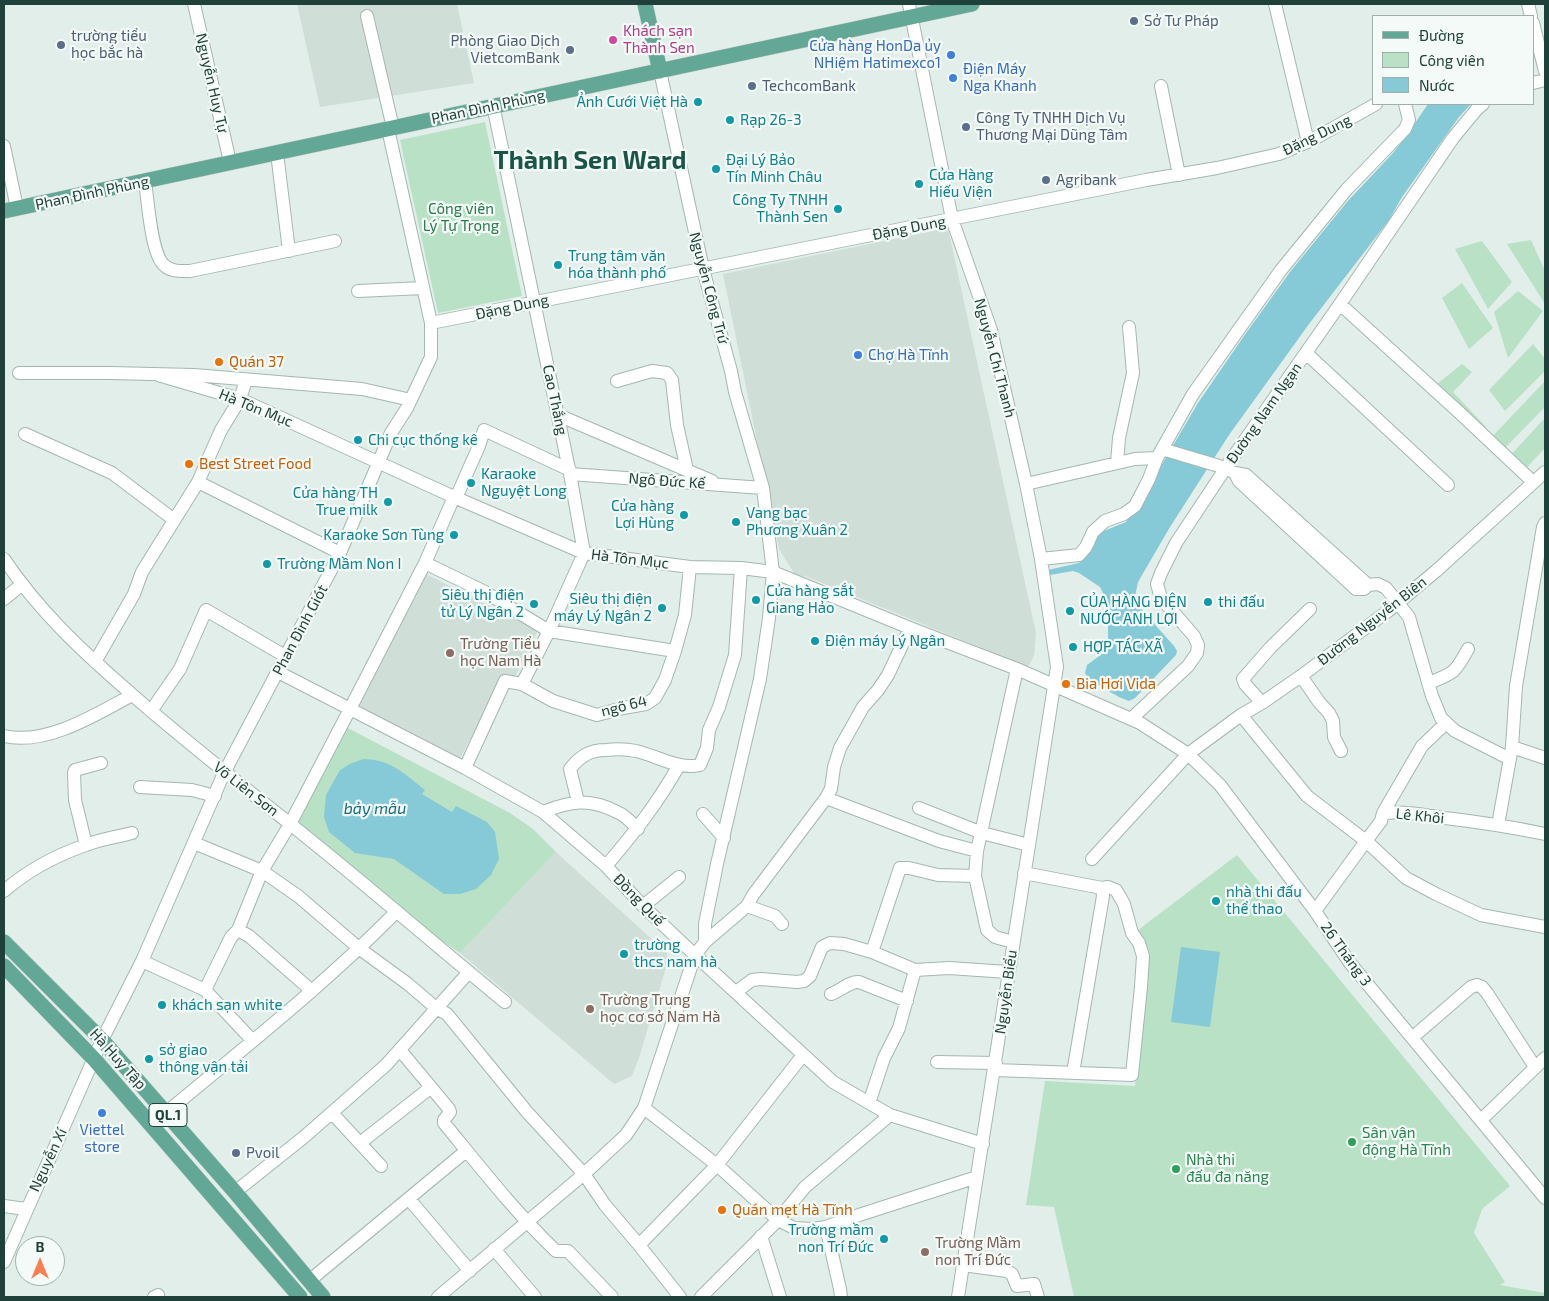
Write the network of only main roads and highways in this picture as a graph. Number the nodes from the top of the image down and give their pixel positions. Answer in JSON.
{"nodes":[{"id":1,"x":645,"y":4,"type":"edge"},
{"id":2,"x":972,"y":4,"type":"edge"},
{"id":3,"x":911,"y":11,"type":"edge"},
{"id":4,"x":660,"y":71,"type":"junction"},
{"id":5,"x":10,"y":210,"type":"edge"},
{"id":6,"x":4,"y":942,"type":"edge"},
{"id":7,"x":4,"y":966,"type":"edge"},
{"id":8,"x":300,"y":1297,"type":"edge"},
{"id":9,"x":323,"y":1297,"type":"edge"}],
"edges":[{"from":1,"to":4,"type":"main road","name":"Nguyễn Công Trứ"},
{"from":2,"to":3,"type":"main road","name":"Phan Đình Phùng"},
{"from":3,"to":4,"type":"main road","name":"Phan Đình Phùng"},
{"from":4,"to":5,"type":"main road","name":"Phan Đình Phùng"},
{"from":6,"to":9,"type":"main road","name":"Hà Huy Tập","number":"QL.1"},
{"from":7,"to":8,"type":"main road","name":"Hà Huy Tập","number":"QL.1"}]}
